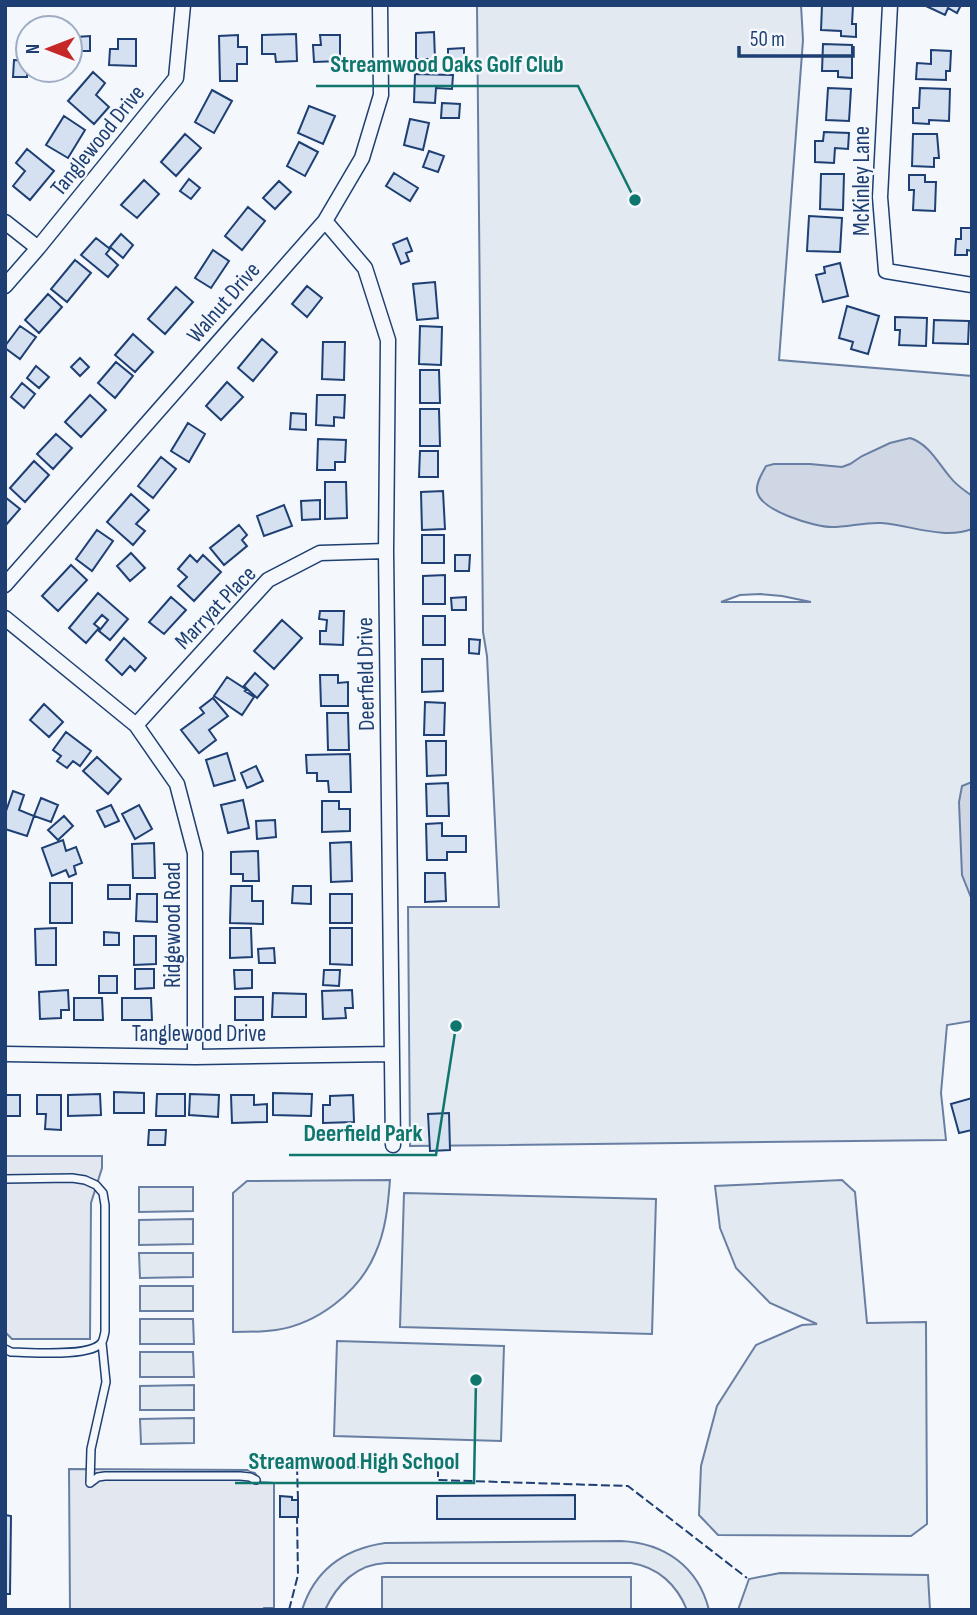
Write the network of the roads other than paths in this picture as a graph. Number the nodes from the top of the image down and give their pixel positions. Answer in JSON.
{"nodes":[{"id":1,"x":183,"y":5,"type":"edge"},
{"id":2,"x":380,"y":5,"type":"edge"},
{"id":3,"x":890,"y":5,"type":"edge"},
{"id":4,"x":325,"y":221,"type":"junction"},
{"id":5,"x":5,"y":222,"type":"edge"},
{"id":6,"x":38,"y":248,"type":"junction"},
{"id":7,"x":972,"y":285,"type":"edge"},
{"id":8,"x":5,"y":286,"type":"edge"},
{"id":9,"x":386,"y":551,"type":"junction"},
{"id":10,"x":5,"y":585,"type":"edge"},
{"id":11,"x":5,"y":618,"type":"edge"},
{"id":12,"x":136,"y":725,"type":"junction"},
{"id":13,"x":5,"y":1054,"type":"edge"},
{"id":14,"x":392,"y":1054,"type":"junction"},
{"id":15,"x":195,"y":1057,"type":"junction"},
{"id":16,"x":393,"y":1145,"type":"dead end"},
{"id":17,"x":5,"y":1179,"type":"edge"},
{"id":18,"x":102,"y":1343,"type":"junction"},
{"id":19,"x":8,"y":1351,"type":"edge"},
{"id":20,"x":256,"y":1480,"type":"dead end"}],
"edges":[{"from":1,"to":6,"type":"street","name":"Tanglewood Drive"},
{"from":2,"to":4,"type":"street","name":"Walnut Drive"},
{"from":3,"to":7,"type":"street","name":"McKinley Lane"},
{"from":4,"to":9,"type":"street","name":"Deerfield Drive"},
{"from":4,"to":10,"type":"street","name":"Walnut Drive"},
{"from":5,"to":6,"type":"street"},
{"from":6,"to":8,"type":"street","name":"Tanglewood Drive"},
{"from":9,"to":12,"type":"street","name":"Marryat Place"},
{"from":9,"to":14,"type":"street","name":"Deerfield Drive"},
{"from":11,"to":12,"type":"street","name":"Ridgewood Road"},
{"from":12,"to":15,"type":"street","name":"Ridgewood Road"},
{"from":13,"to":15,"type":"street","name":"Tanglewood Drive"},
{"from":14,"to":15,"type":"street","name":"Tanglewood Drive"},
{"from":14,"to":16,"type":"street","name":"Deerfield Drive"},
{"from":17,"to":18,"type":"lane"},
{"from":18,"to":19,"type":"lane"},
{"from":18,"to":20,"type":"lane"}]}
